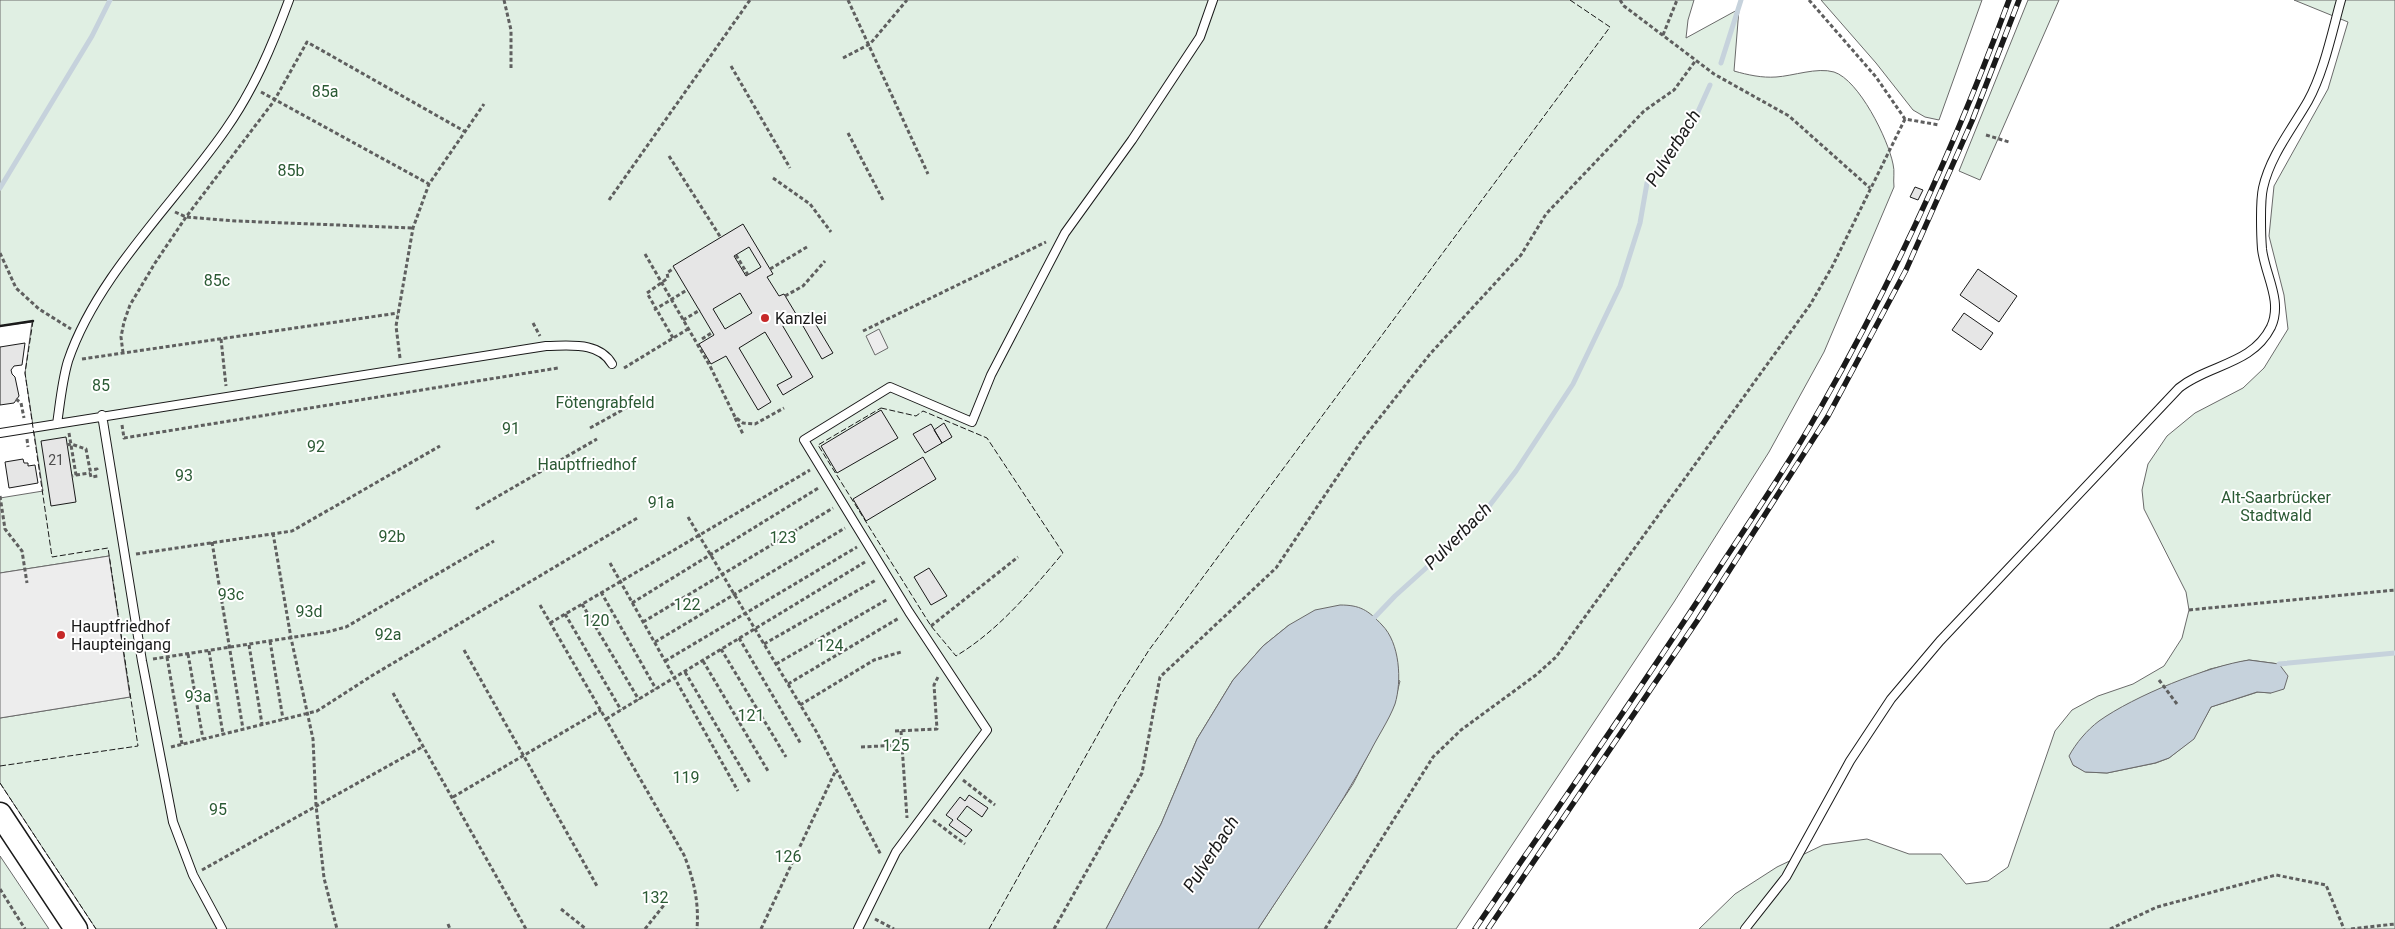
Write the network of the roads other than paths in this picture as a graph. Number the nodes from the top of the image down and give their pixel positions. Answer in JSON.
{"nodes":[{"id":1,"x":289,"y":0,"type":"edge"},
{"id":2,"x":1212,"y":0,"type":"edge"},
{"id":3,"x":2341,"y":0,"type":"edge"},
{"id":4,"x":612,"y":364,"type":"dead end"},
{"id":5,"x":102,"y":415,"type":"junction"},
{"id":6,"x":57,"y":424,"type":"junction"},
{"id":7,"x":0,"y":433,"type":"edge"},
{"id":8,"x":0,"y":814,"type":"edge"},
{"id":9,"x":76,"y":929,"type":"edge"},
{"id":10,"x":222,"y":929,"type":"edge"},
{"id":11,"x":858,"y":929,"type":"edge"},
{"id":12,"x":1745,"y":929,"type":"edge"}],
"edges":[{"from":1,"to":6,"type":"lane"},
{"from":2,"to":11,"type":"lane"},
{"from":3,"to":12,"type":"lane"},
{"from":4,"to":5,"type":"lane"},
{"from":5,"to":6,"type":"lane"},
{"from":5,"to":10,"type":"lane"},
{"from":6,"to":7,"type":"lane"},
{"from":8,"to":9,"type":"main road"}]}
